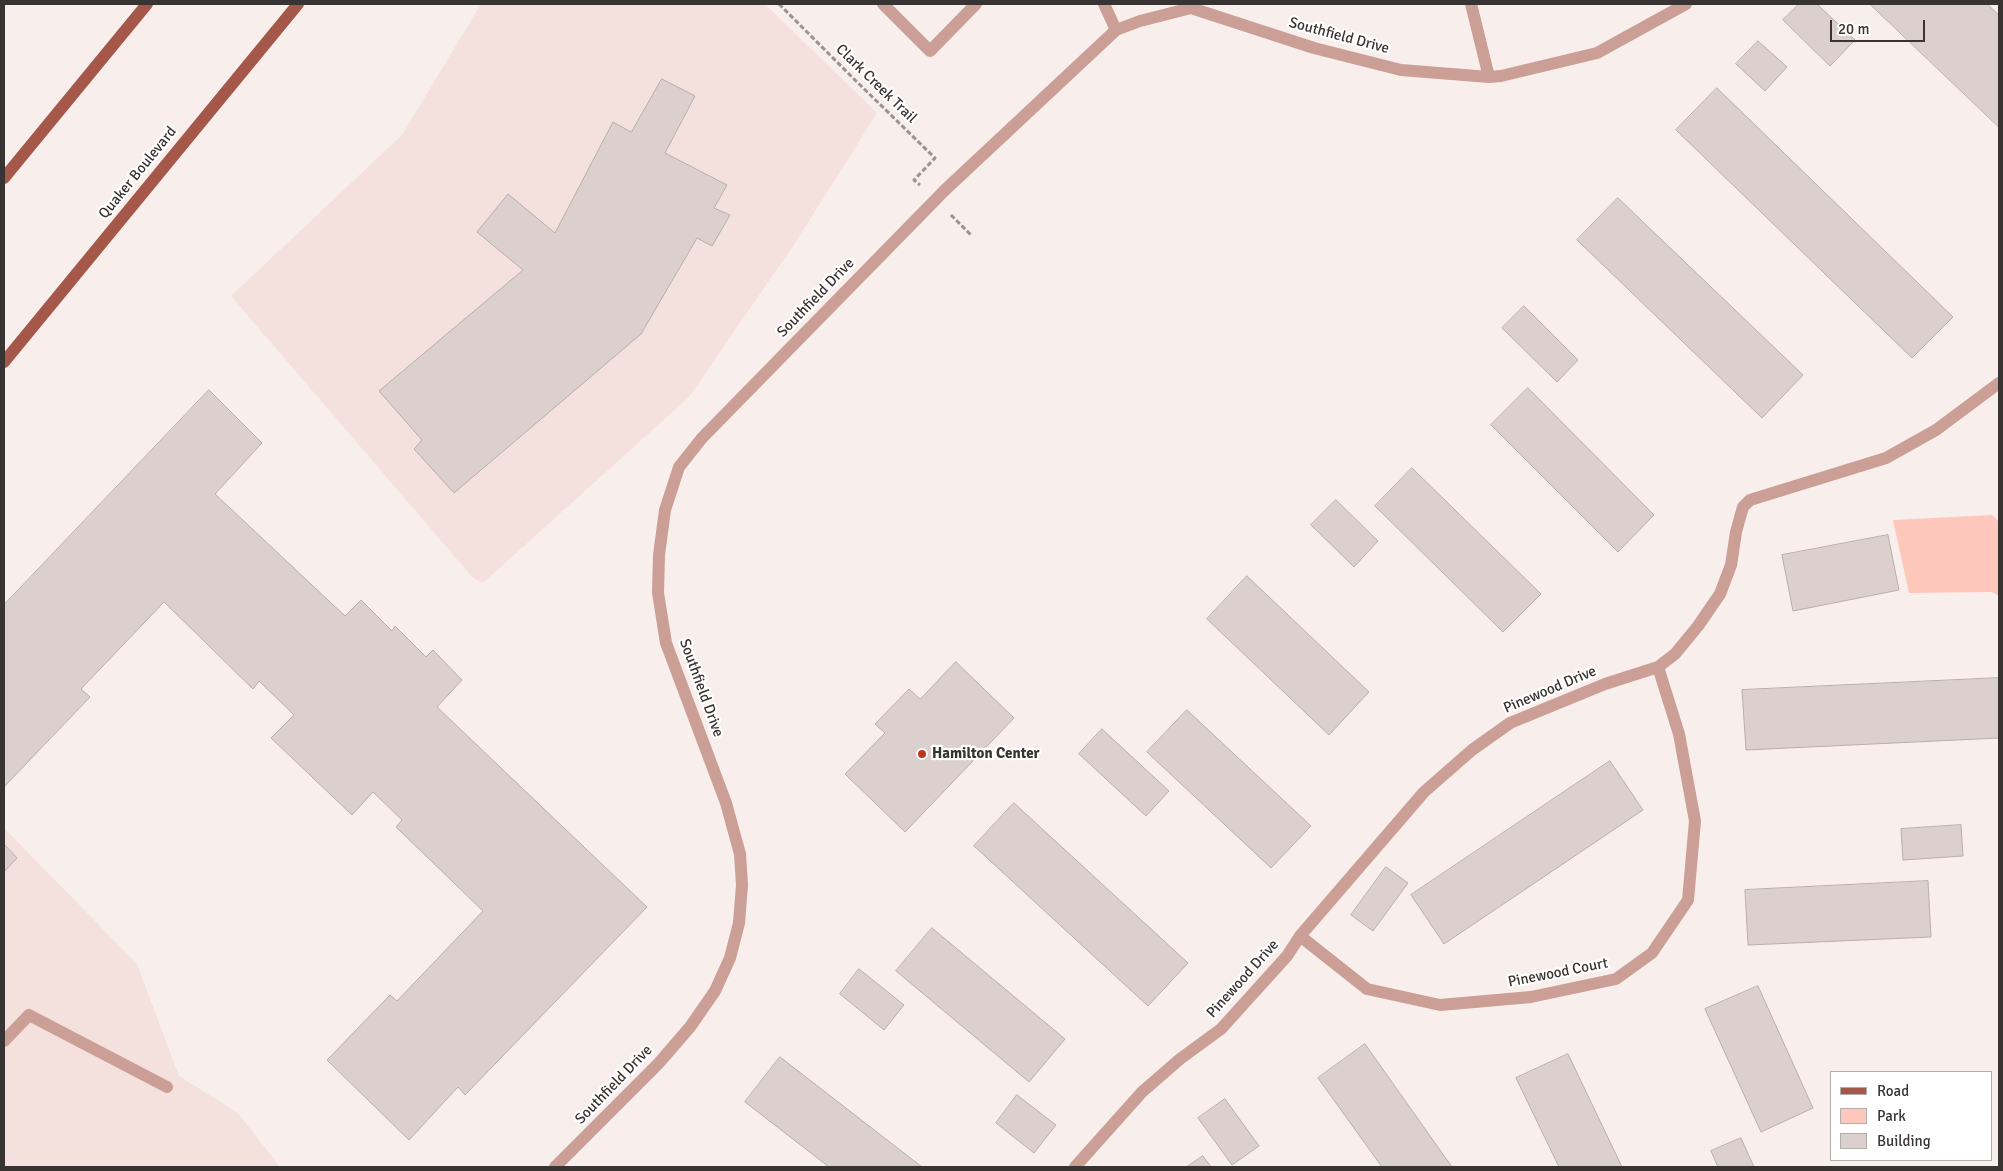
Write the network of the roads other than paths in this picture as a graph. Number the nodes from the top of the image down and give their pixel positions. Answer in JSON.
{"nodes":[{"id":1,"x":147,"y":4,"type":"edge"},
{"id":2,"x":298,"y":4,"type":"edge"},
{"id":3,"x":883,"y":4,"type":"edge"},
{"id":4,"x":976,"y":4,"type":"edge"},
{"id":5,"x":1104,"y":4,"type":"edge"},
{"id":6,"x":1471,"y":4,"type":"edge"},
{"id":7,"x":1686,"y":4,"type":"edge"},
{"id":8,"x":1116,"y":30,"type":"junction"},
{"id":9,"x":1489,"y":77,"type":"junction"},
{"id":10,"x":4,"y":178,"type":"edge"},
{"id":11,"x":4,"y":362,"type":"edge"},
{"id":12,"x":1999,"y":383,"type":"edge"},
{"id":13,"x":1658,"y":667,"type":"junction"},
{"id":14,"x":1300,"y":936,"type":"junction"},
{"id":15,"x":4,"y":1041,"type":"edge"},
{"id":16,"x":167,"y":1087,"type":"dead end"},
{"id":17,"x":556,"y":1167,"type":"edge"},
{"id":18,"x":1075,"y":1167,"type":"edge"}],
"edges":[{"from":1,"to":10,"type":"main road"},
{"from":2,"to":11,"type":"main road","name":"Quaker Boulevard"},
{"from":3,"to":4,"type":"street"},
{"from":5,"to":8,"type":"street"},
{"from":6,"to":9,"type":"street"},
{"from":7,"to":9,"type":"street","name":"Southfield Drive"},
{"from":8,"to":9,"type":"street","name":"Southfield Drive"},
{"from":8,"to":17,"type":"street","name":"Southfield Drive"},
{"from":12,"to":13,"type":"street","name":"Pinewood Drive"},
{"from":13,"to":14,"type":"street","name":"Pinewood Drive"},
{"from":13,"to":14,"type":"street","name":"Pinewood Court"},
{"from":14,"to":18,"type":"street","name":"Pinewood Drive"},
{"from":15,"to":16,"type":"street"}]}
